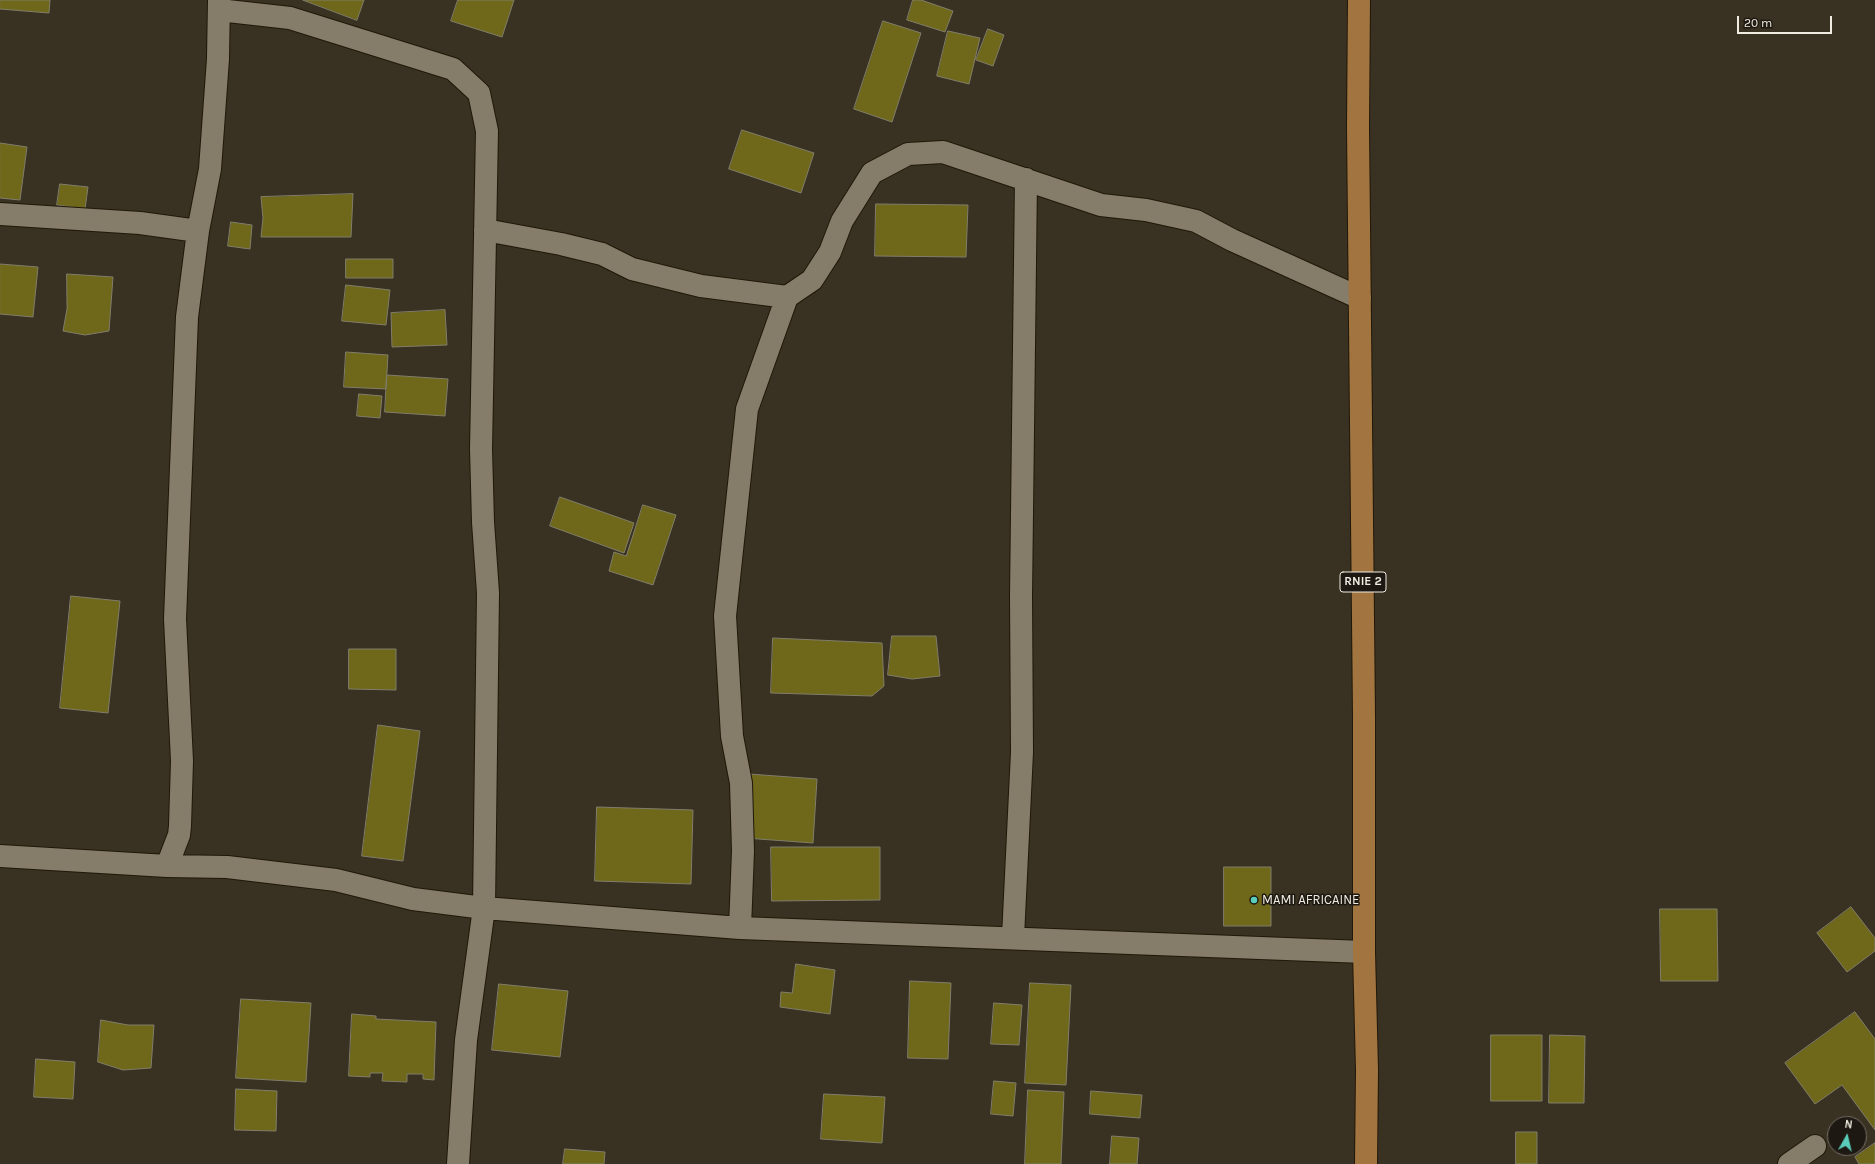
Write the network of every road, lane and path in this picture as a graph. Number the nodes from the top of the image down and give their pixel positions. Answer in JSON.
{"nodes":[{"id":1,"x":1359,"y":0,"type":"edge"},
{"id":2,"x":219,"y":5,"type":"edge"},
{"id":3,"x":1026,"y":179,"type":"junction"},
{"id":4,"x":0,"y":214,"type":"edge"},
{"id":5,"x":198,"y":230,"type":"junction"},
{"id":6,"x":485,"y":230,"type":"junction"},
{"id":7,"x":787,"y":297,"type":"junction"},
{"id":8,"x":1360,"y":298,"type":"junction"},
{"id":9,"x":0,"y":856,"type":"edge"},
{"id":10,"x":167,"y":866,"type":"junction"},
{"id":11,"x":484,"y":908,"type":"junction"},
{"id":12,"x":740,"y":928,"type":"junction"},
{"id":13,"x":1013,"y":937,"type":"junction"},
{"id":14,"x":1364,"y":952,"type":"junction"},
{"id":15,"x":1815,"y":1146,"type":"dead end"},
{"id":16,"x":458,"y":1164,"type":"edge"},
{"id":17,"x":1366,"y":1164,"type":"edge"},
{"id":18,"x":1789,"y":1164,"type":"edge"}],
"edges":[{"from":1,"to":8,"type":"main road","number":"RNIE 2"},
{"from":2,"to":5,"type":"street"},
{"from":2,"to":6,"type":"street"},
{"from":3,"to":7,"type":"street"},
{"from":3,"to":8,"type":"street"},
{"from":3,"to":13,"type":"street"},
{"from":4,"to":5,"type":"street"},
{"from":5,"to":10,"type":"street"},
{"from":6,"to":7,"type":"street"},
{"from":6,"to":11,"type":"street"},
{"from":7,"to":12,"type":"street"},
{"from":8,"to":14,"type":"main road","number":"RNIE 2"},
{"from":9,"to":10,"type":"street"},
{"from":10,"to":11,"type":"street"},
{"from":11,"to":12,"type":"street"},
{"from":11,"to":16,"type":"street"},
{"from":12,"to":13,"type":"street"},
{"from":13,"to":14,"type":"street"},
{"from":14,"to":17,"type":"main road","number":"RNIE 2"},
{"from":15,"to":18,"type":"street"}]}
